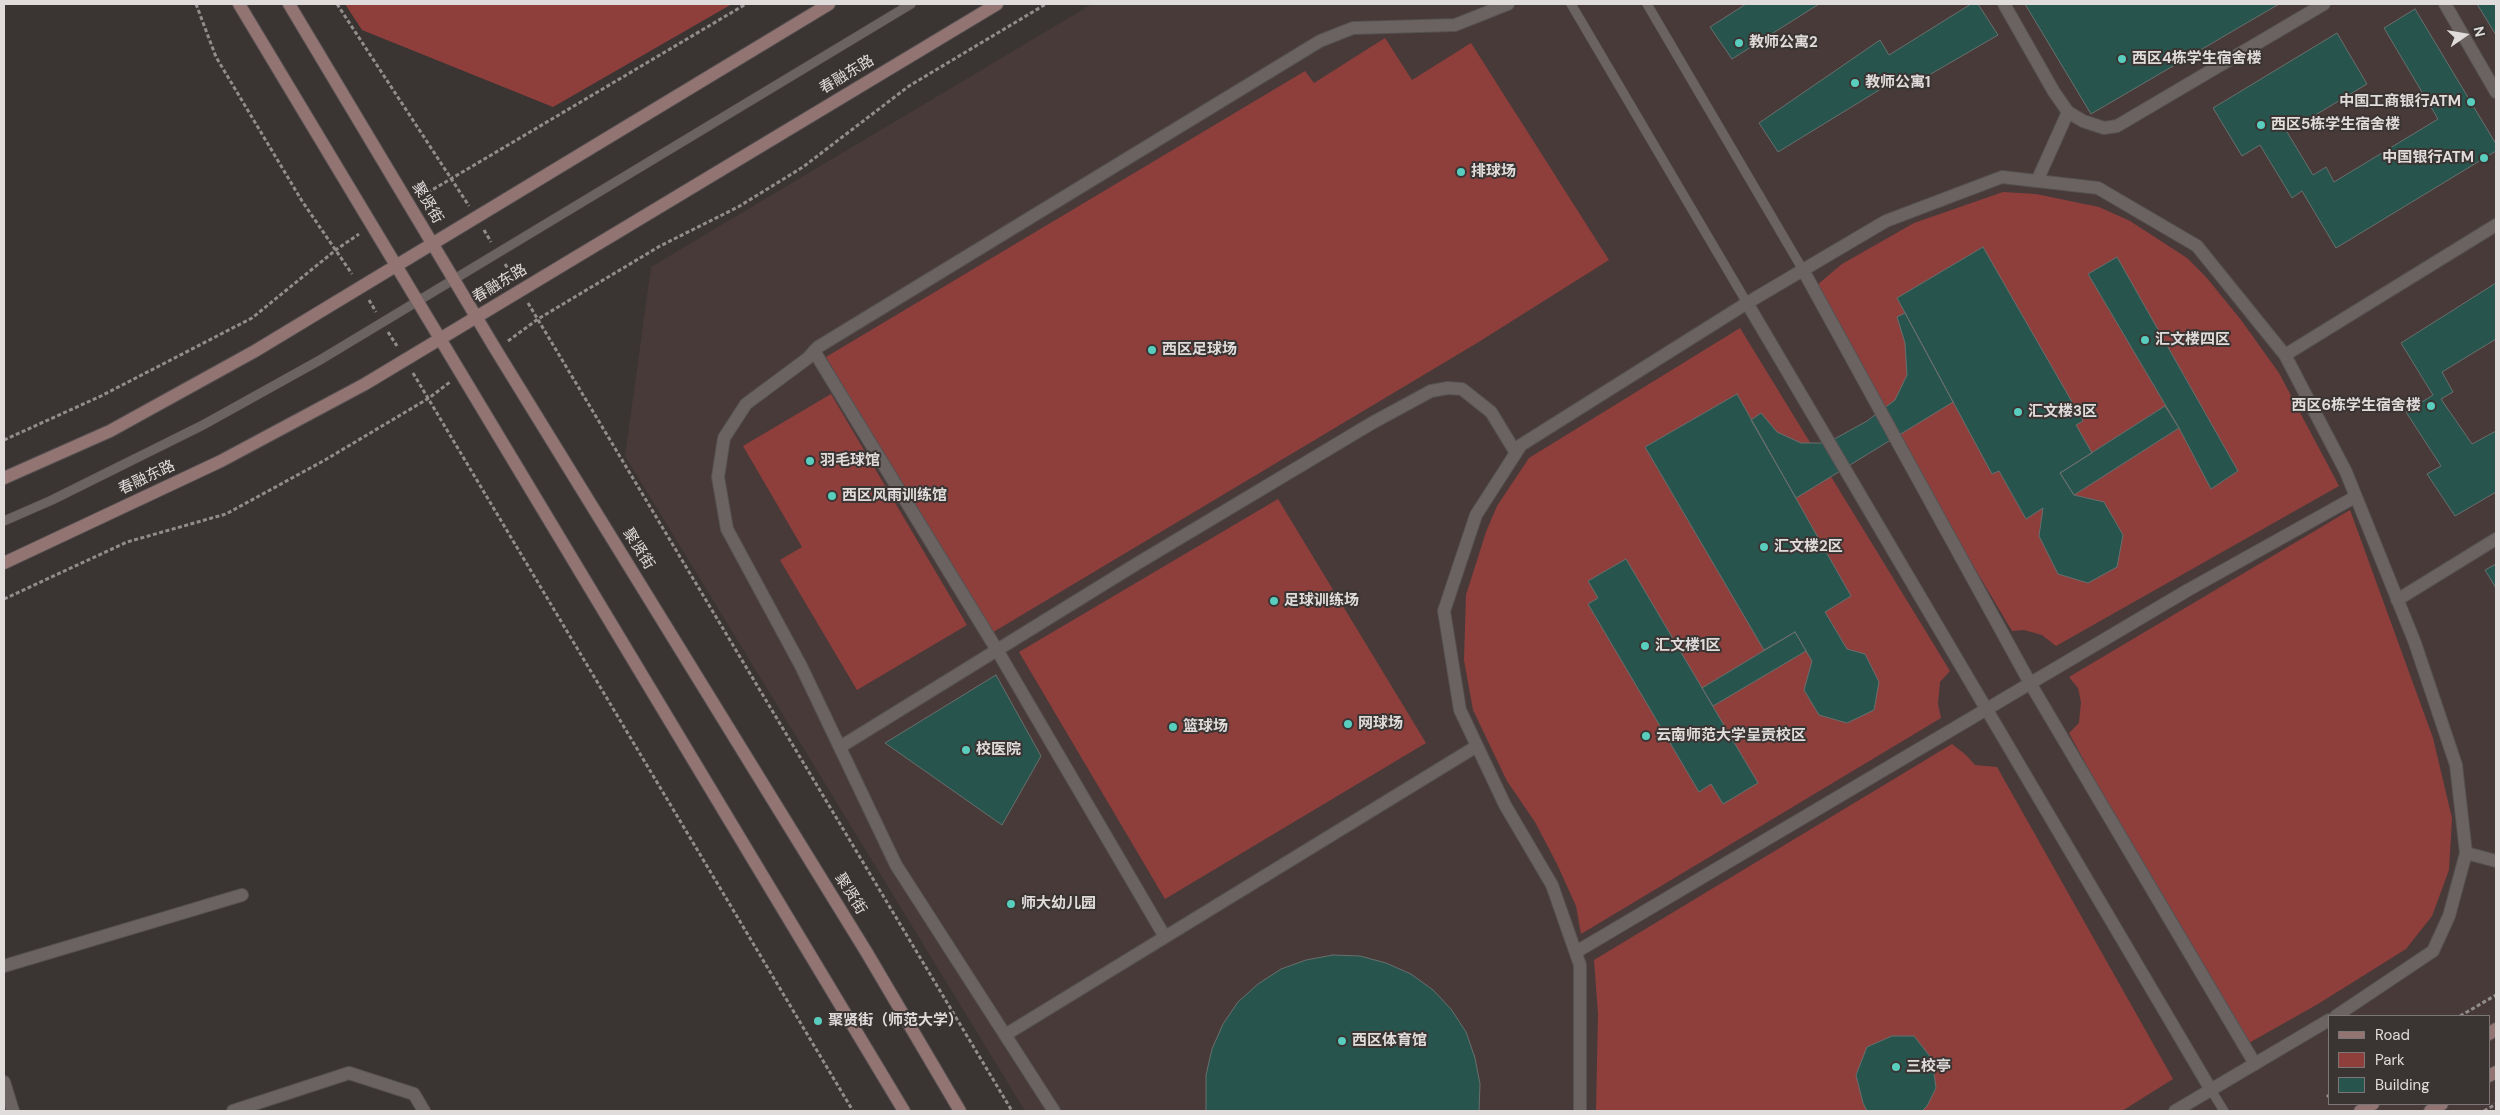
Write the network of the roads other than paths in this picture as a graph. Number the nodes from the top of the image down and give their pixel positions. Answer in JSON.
{"nodes":[{"id":1,"x":238,"y":4,"type":"edge"},
{"id":2,"x":289,"y":4,"type":"edge"},
{"id":3,"x":829,"y":4,"type":"edge"},
{"id":4,"x":911,"y":4,"type":"edge"},
{"id":5,"x":997,"y":4,"type":"edge"},
{"id":6,"x":1508,"y":4,"type":"edge"},
{"id":7,"x":1571,"y":4,"type":"edge"},
{"id":8,"x":1646,"y":4,"type":"edge"},
{"id":9,"x":2004,"y":4,"type":"edge"},
{"id":10,"x":2324,"y":4,"type":"edge"},
{"id":11,"x":2445,"y":4,"type":"edge"},
{"id":12,"x":2496,"y":92,"type":"edge"},
{"id":13,"x":2068,"y":112,"type":"junction"},
{"id":14,"x":2037,"y":181,"type":"junction"},
{"id":15,"x":2496,"y":224,"type":"edge"},
{"id":16,"x":433,"y":244,"type":"junction"},
{"id":17,"x":396,"y":266,"type":"junction"},
{"id":18,"x":1803,"y":270,"type":"junction"},
{"id":19,"x":453,"y":278,"type":"junction"},
{"id":20,"x":416,"y":301,"type":"junction"},
{"id":21,"x":1747,"y":303,"type":"junction"},
{"id":22,"x":476,"y":317,"type":"junction"},
{"id":23,"x":440,"y":339,"type":"junction"},
{"id":24,"x":814,"y":351,"type":"junction"},
{"id":25,"x":2285,"y":355,"type":"junction"},
{"id":26,"x":1516,"y":453,"type":"junction"},
{"id":27,"x":4,"y":478,"type":"edge"},
{"id":28,"x":2355,"y":496,"type":"junction"},
{"id":29,"x":4,"y":521,"type":"edge"},
{"id":30,"x":2496,"y":539,"type":"edge"},
{"id":31,"x":4,"y":563,"type":"edge"},
{"id":32,"x":2397,"y":600,"type":"junction"},
{"id":33,"x":997,"y":650,"type":"junction"},
{"id":34,"x":2030,"y":684,"type":"junction"},
{"id":35,"x":1986,"y":708,"type":"junction"},
{"id":36,"x":1477,"y":746,"type":"junction"},
{"id":37,"x":840,"y":747,"type":"junction"},
{"id":38,"x":2466,"y":853,"type":"junction"},
{"id":39,"x":2496,"y":861,"type":"edge"},
{"id":40,"x":242,"y":895,"type":"dead end"},
{"id":41,"x":1164,"y":937,"type":"junction"},
{"id":42,"x":1576,"y":952,"type":"junction"},
{"id":43,"x":4,"y":966,"type":"edge"},
{"id":44,"x":2337,"y":1015,"type":"edge"},
{"id":45,"x":2328,"y":1021,"type":"edge"},
{"id":46,"x":1005,"y":1035,"type":"junction"},
{"id":47,"x":2255,"y":1064,"type":"junction"},
{"id":48,"x":4,"y":1082,"type":"edge"},
{"id":49,"x":2211,"y":1090,"type":"junction"},
{"id":50,"x":2371,"y":1105,"type":"edge"},
{"id":51,"x":13,"y":1111,"type":"edge"},
{"id":52,"x":233,"y":1111,"type":"edge"},
{"id":53,"x":424,"y":1111,"type":"edge"},
{"id":54,"x":904,"y":1111,"type":"edge"},
{"id":55,"x":960,"y":1111,"type":"edge"},
{"id":56,"x":1054,"y":1111,"type":"edge"},
{"id":57,"x":1580,"y":1111,"type":"edge"},
{"id":58,"x":2175,"y":1111,"type":"edge"},
{"id":59,"x":2224,"y":1111,"type":"edge"},
{"id":60,"x":2360,"y":1111,"type":"edge"}],
"edges":[{"from":1,"to":17,"type":"main road"},
{"from":2,"to":16,"type":"main road","name":"聚贤街"},
{"from":3,"to":16,"type":"main road"},
{"from":4,"to":19,"type":"lane"},
{"from":5,"to":22,"type":"main road","name":"春融东路"},
{"from":6,"to":24,"type":"street"},
{"from":7,"to":21,"type":"lane"},
{"from":8,"to":18,"type":"lane"},
{"from":9,"to":13,"type":"street"},
{"from":10,"to":13,"type":"street"},
{"from":11,"to":12,"type":"street"},
{"from":13,"to":14,"type":"street"},
{"from":14,"to":18,"type":"street"},
{"from":14,"to":25,"type":"street"},
{"from":15,"to":25,"type":"street"},
{"from":16,"to":17,"type":"main road"},
{"from":16,"to":19,"type":"main road","name":"聚贤街"},
{"from":17,"to":20,"type":"main road"},
{"from":17,"to":27,"type":"main road"},
{"from":18,"to":21,"type":"street"},
{"from":18,"to":34,"type":"street"},
{"from":19,"to":20,"type":"lane"},
{"from":19,"to":22,"type":"main road","name":"聚贤街"},
{"from":20,"to":23,"type":"main road"},
{"from":20,"to":29,"type":"lane"},
{"from":21,"to":26,"type":"street"},
{"from":21,"to":35,"type":"street"},
{"from":22,"to":23,"type":"main road","name":"春融东路"},
{"from":22,"to":55,"type":"main road","name":"聚贤街"},
{"from":23,"to":31,"type":"main road","name":"春融东路"},
{"from":23,"to":54,"type":"main road"},
{"from":24,"to":33,"type":"street"},
{"from":24,"to":37,"type":"street"},
{"from":25,"to":28,"type":"street"},
{"from":26,"to":33,"type":"street"},
{"from":26,"to":36,"type":"street"},
{"from":28,"to":32,"type":"street"},
{"from":28,"to":34,"type":"street"},
{"from":30,"to":32,"type":"street"},
{"from":32,"to":38,"type":"street"},
{"from":33,"to":37,"type":"street"},
{"from":33,"to":41,"type":"street"},
{"from":34,"to":35,"type":"street"},
{"from":34,"to":47,"type":"street"},
{"from":35,"to":42,"type":"street"},
{"from":35,"to":49,"type":"street"},
{"from":36,"to":41,"type":"street"},
{"from":36,"to":42,"type":"street"},
{"from":37,"to":46,"type":"street"},
{"from":38,"to":39,"type":"street"},
{"from":38,"to":44,"type":"street"},
{"from":40,"to":43,"type":"street"},
{"from":41,"to":46,"type":"street"},
{"from":42,"to":57,"type":"street"},
{"from":45,"to":47,"type":"street"},
{"from":46,"to":56,"type":"street"},
{"from":47,"to":49,"type":"street"},
{"from":48,"to":51,"type":"street"},
{"from":49,"to":58,"type":"street"},
{"from":49,"to":59,"type":"lane"},
{"from":50,"to":60,"type":"main road"},
{"from":52,"to":53,"type":"street"}]}
